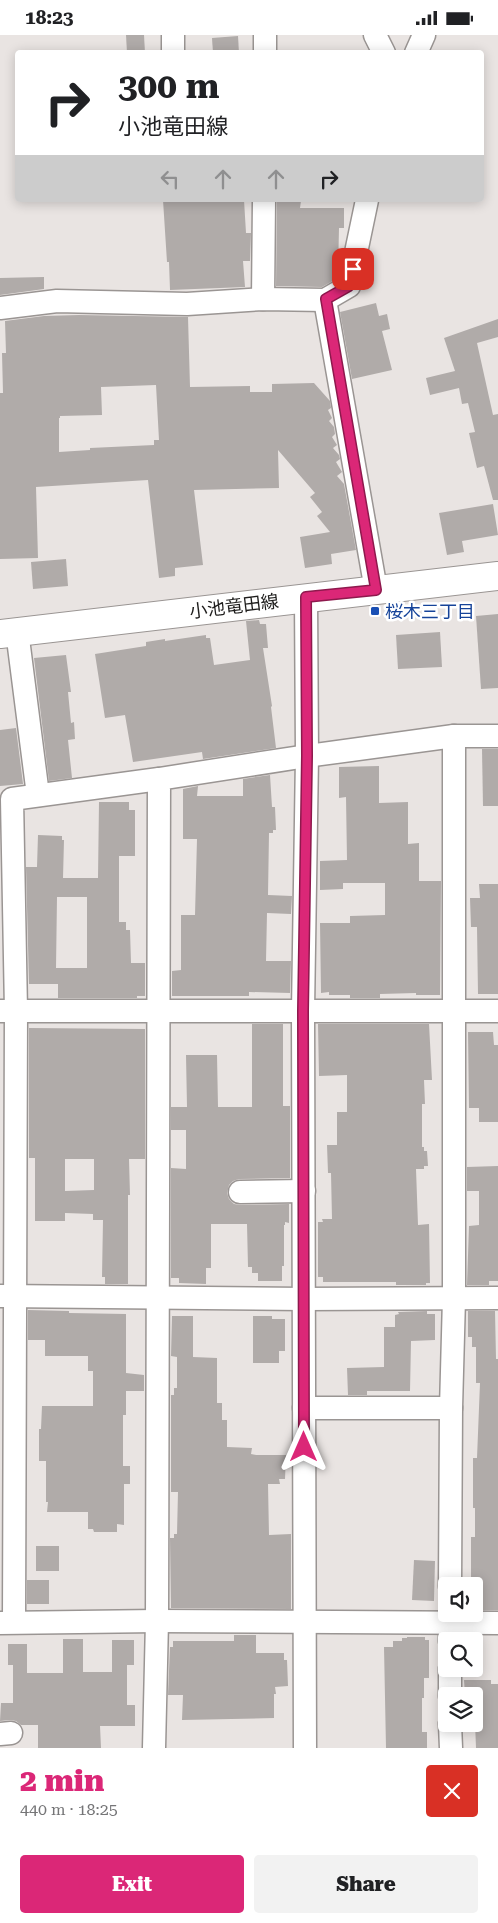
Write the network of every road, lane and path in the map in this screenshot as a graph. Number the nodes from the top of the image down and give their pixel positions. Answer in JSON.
{"nodes":[{"id":1,"x":173,"y":35,"type":"edge"},
{"id":2,"x":265,"y":35,"type":"edge"},
{"id":3,"x":375,"y":35,"type":"edge"},
{"id":4,"x":424,"y":35,"type":"edge"},
{"id":5,"x":173,"y":50,"type":"edge"},
{"id":6,"x":265,"y":50,"type":"edge"},
{"id":7,"x":382,"y":50,"type":"edge"},
{"id":8,"x":417,"y":50,"type":"edge"},
{"id":9,"x":264,"y":202,"type":"edge"},
{"id":10,"x":367,"y":202,"type":"edge"},
{"id":11,"x":263,"y":299,"type":"junction"},
{"id":12,"x":326,"y":299,"type":"junction"},
{"id":13,"x":0,"y":308,"type":"edge"},
{"id":14,"x":498,"y":576,"type":"edge"},
{"id":15,"x":376,"y":590,"type":"junction"},
{"id":16,"x":306,"y":597,"type":"junction"},
{"id":17,"x":8,"y":632,"type":"edge"},
{"id":18,"x":454,"y":736,"type":"junction"},
{"id":19,"x":498,"y":736,"type":"edge"},
{"id":20,"x":307,"y":756,"type":"junction"},
{"id":21,"x":159,"y":779,"type":"junction"},
{"id":22,"x":38,"y":795,"type":"junction"},
{"id":23,"x":6,"y":799,"type":"edge"},
{"id":24,"x":8,"y":1011,"type":"edge"},
{"id":25,"x":160,"y":1011,"type":"junction"},
{"id":26,"x":303,"y":1011,"type":"junction"},
{"id":27,"x":498,"y":1011,"type":"edge"},
{"id":28,"x":453,"y":1012,"type":"junction"},
{"id":29,"x":304,"y":1191,"type":"junction"},
{"id":30,"x":240,"y":1192,"type":"dead end"},
{"id":31,"x":7,"y":1296,"type":"edge"},
{"id":32,"x":158,"y":1296,"type":"junction"},
{"id":33,"x":454,"y":1298,"type":"junction"},
{"id":34,"x":498,"y":1298,"type":"edge"},
{"id":35,"x":304,"y":1299,"type":"junction"},
{"id":36,"x":304,"y":1408,"type":"junction"},
{"id":37,"x":451,"y":1408,"type":"junction"},
{"id":38,"x":450,"y":1577,"type":"edge"},
{"id":39,"x":157,"y":1621,"type":"junction"},
{"id":40,"x":304,"y":1622,"type":"junction"},
{"id":41,"x":7,"y":1623,"type":"edge"},
{"id":42,"x":498,"y":1623,"type":"edge"},
{"id":43,"x":450,"y":1626,"type":"edge"},
{"id":44,"x":450,"y":1732,"type":"edge"},
{"id":45,"x":154,"y":1748,"type":"edge"},
{"id":46,"x":304,"y":1748,"type":"edge"},
{"id":47,"x":451,"y":1748,"type":"edge"}],
"edges":[{"from":1,"to":5,"type":"street"},
{"from":2,"to":6,"type":"street"},
{"from":3,"to":7,"type":"street"},
{"from":4,"to":8,"type":"street"},
{"from":9,"to":11,"type":"street"},
{"from":10,"to":12,"type":"street"},
{"from":11,"to":12,"type":"street"},
{"from":11,"to":13,"type":"street"},
{"from":12,"to":15,"type":"street"},
{"from":14,"to":15,"type":"main road","name":"小池竜田線"},
{"from":15,"to":16,"type":"main road","name":"小池竜田線"},
{"from":16,"to":17,"type":"main road","name":"小池竜田線"},
{"from":16,"to":20,"type":"street"},
{"from":17,"to":22,"type":"street"},
{"from":18,"to":19,"type":"street"},
{"from":18,"to":20,"type":"street"},
{"from":18,"to":28,"type":"street"},
{"from":20,"to":21,"type":"street"},
{"from":20,"to":26,"type":"street"},
{"from":21,"to":22,"type":"street"},
{"from":21,"to":25,"type":"street"},
{"from":22,"to":23,"type":"street"},
{"from":23,"to":24,"type":"street"},
{"from":24,"to":25,"type":"street"},
{"from":24,"to":31,"type":"street"},
{"from":25,"to":26,"type":"street"},
{"from":25,"to":32,"type":"street"},
{"from":26,"to":28,"type":"street"},
{"from":26,"to":29,"type":"street"},
{"from":27,"to":28,"type":"street"},
{"from":28,"to":33,"type":"street"},
{"from":29,"to":30,"type":"street"},
{"from":29,"to":35,"type":"street"},
{"from":31,"to":32,"type":"street"},
{"from":31,"to":41,"type":"street"},
{"from":32,"to":35,"type":"street"},
{"from":32,"to":39,"type":"street"},
{"from":33,"to":34,"type":"street"},
{"from":33,"to":35,"type":"street"},
{"from":33,"to":37,"type":"street"},
{"from":35,"to":36,"type":"street"},
{"from":36,"to":37,"type":"street"},
{"from":36,"to":40,"type":"street"},
{"from":37,"to":38,"type":"street"},
{"from":39,"to":40,"type":"street"},
{"from":39,"to":41,"type":"street"},
{"from":39,"to":45,"type":"street"},
{"from":40,"to":43,"type":"street"},
{"from":40,"to":46,"type":"street"},
{"from":42,"to":43,"type":"street"},
{"from":44,"to":47,"type":"street"}]}
